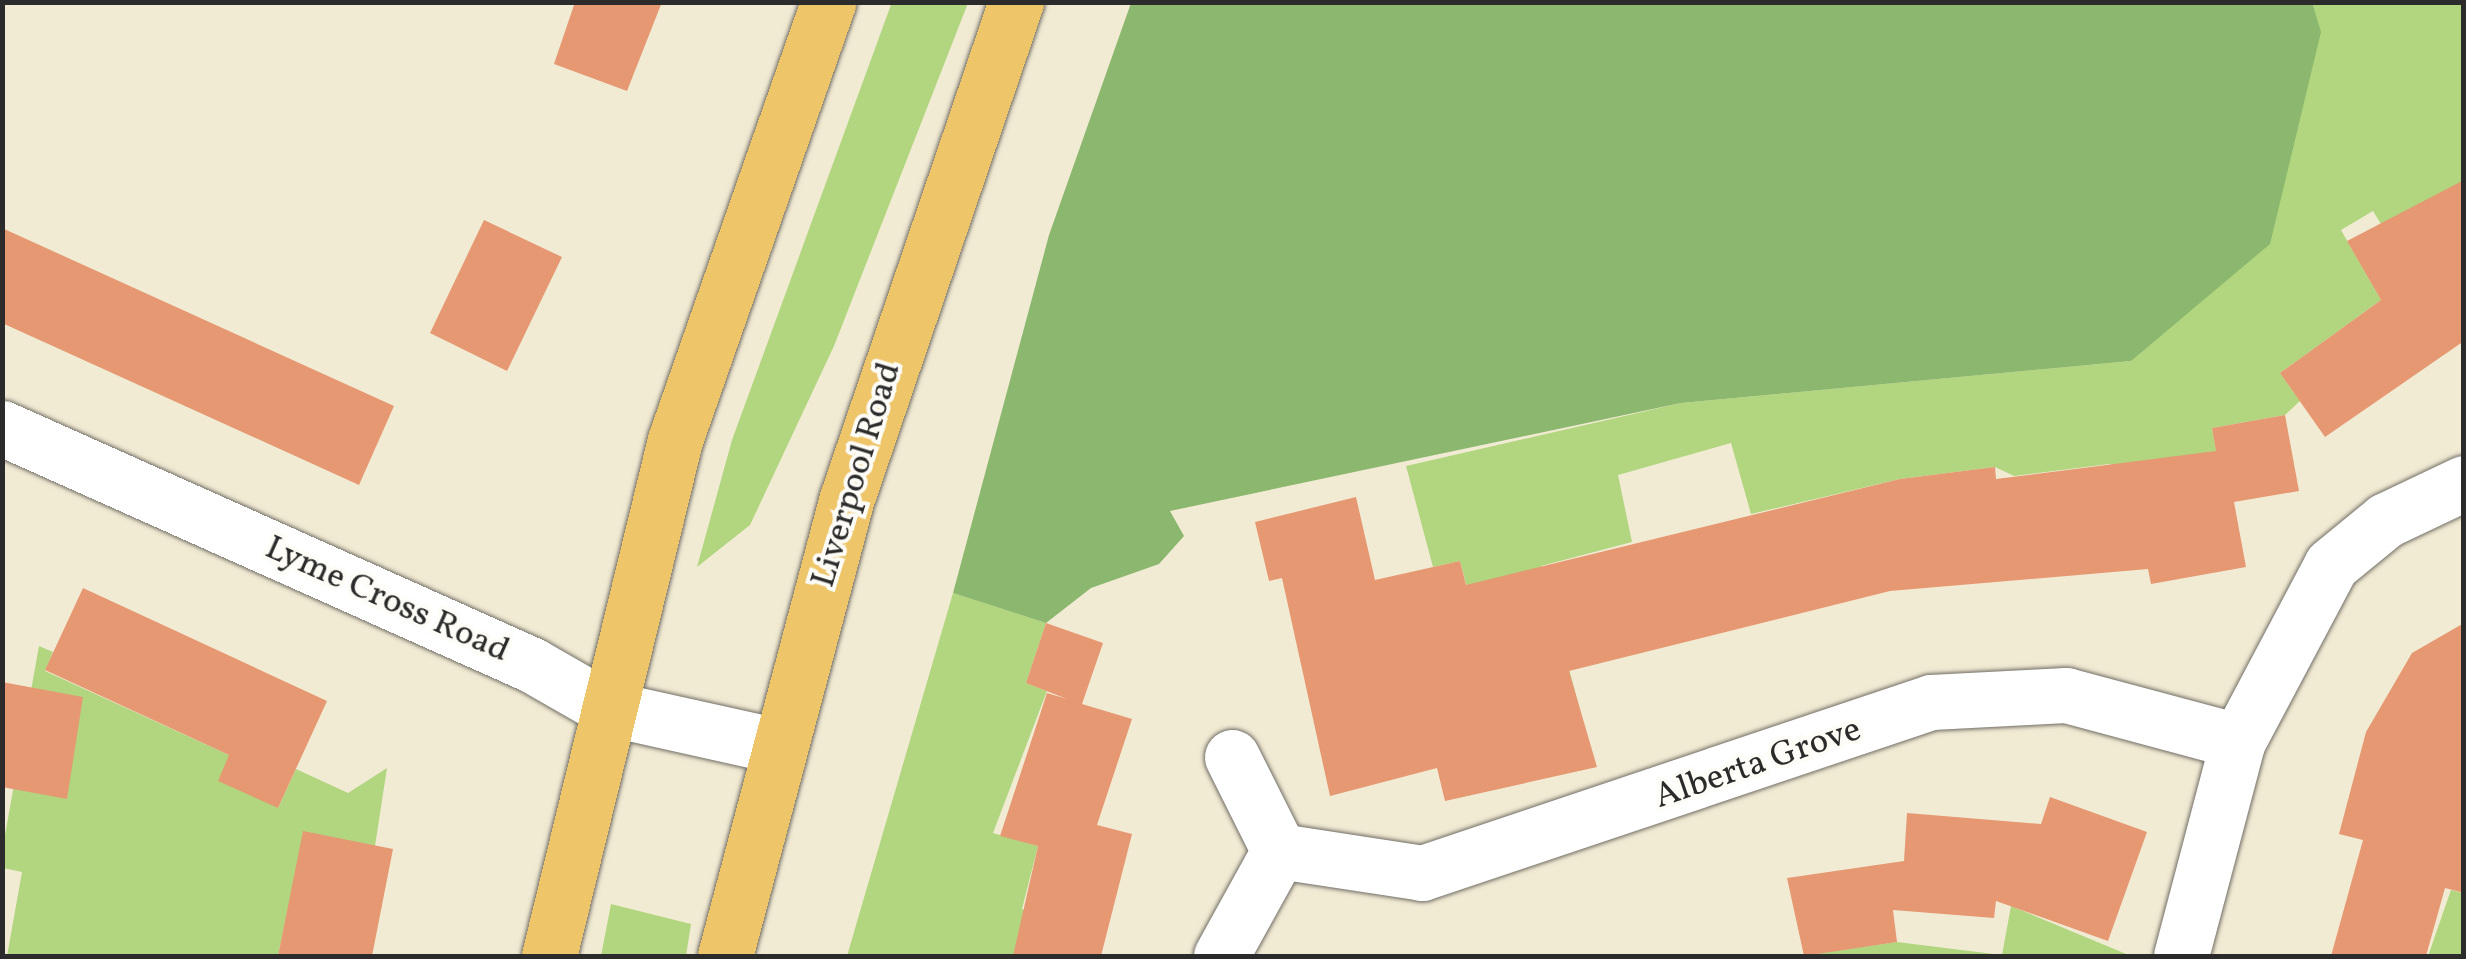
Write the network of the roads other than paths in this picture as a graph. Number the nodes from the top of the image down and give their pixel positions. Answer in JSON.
{"nodes":[{"id":1,"x":828,"y":2,"type":"edge"},
{"id":2,"x":1016,"y":2,"type":"edge"},
{"id":3,"x":2,"y":428,"type":"edge"},
{"id":4,"x":2464,"y":482,"type":"edge"},
{"id":5,"x":607,"y":708,"type":"junction"},
{"id":6,"x":2238,"y":741,"type":"junction"},
{"id":7,"x":779,"y":746,"type":"junction"},
{"id":8,"x":1232,"y":757,"type":"dead end"},
{"id":9,"x":1279,"y":851,"type":"junction"},
{"id":10,"x":548,"y":956,"type":"edge"},
{"id":11,"x":725,"y":956,"type":"edge"},
{"id":12,"x":1221,"y":956,"type":"edge"},
{"id":13,"x":2181,"y":956,"type":"edge"}],
"edges":[{"from":1,"to":5,"type":"highway"},
{"from":2,"to":7,"type":"highway","name":"Liverpool Road"},
{"from":3,"to":5,"type":"street","name":"Lyme Cross Road"},
{"from":4,"to":6,"type":"street"},
{"from":5,"to":7,"type":"street","name":"Lyme Cross Road"},
{"from":5,"to":10,"type":"highway"},
{"from":6,"to":9,"type":"street","name":"Alberta Grove"},
{"from":6,"to":13,"type":"street"},
{"from":7,"to":11,"type":"highway","name":"Liverpool Road"},
{"from":8,"to":9,"type":"street"},
{"from":9,"to":12,"type":"street"}]}
